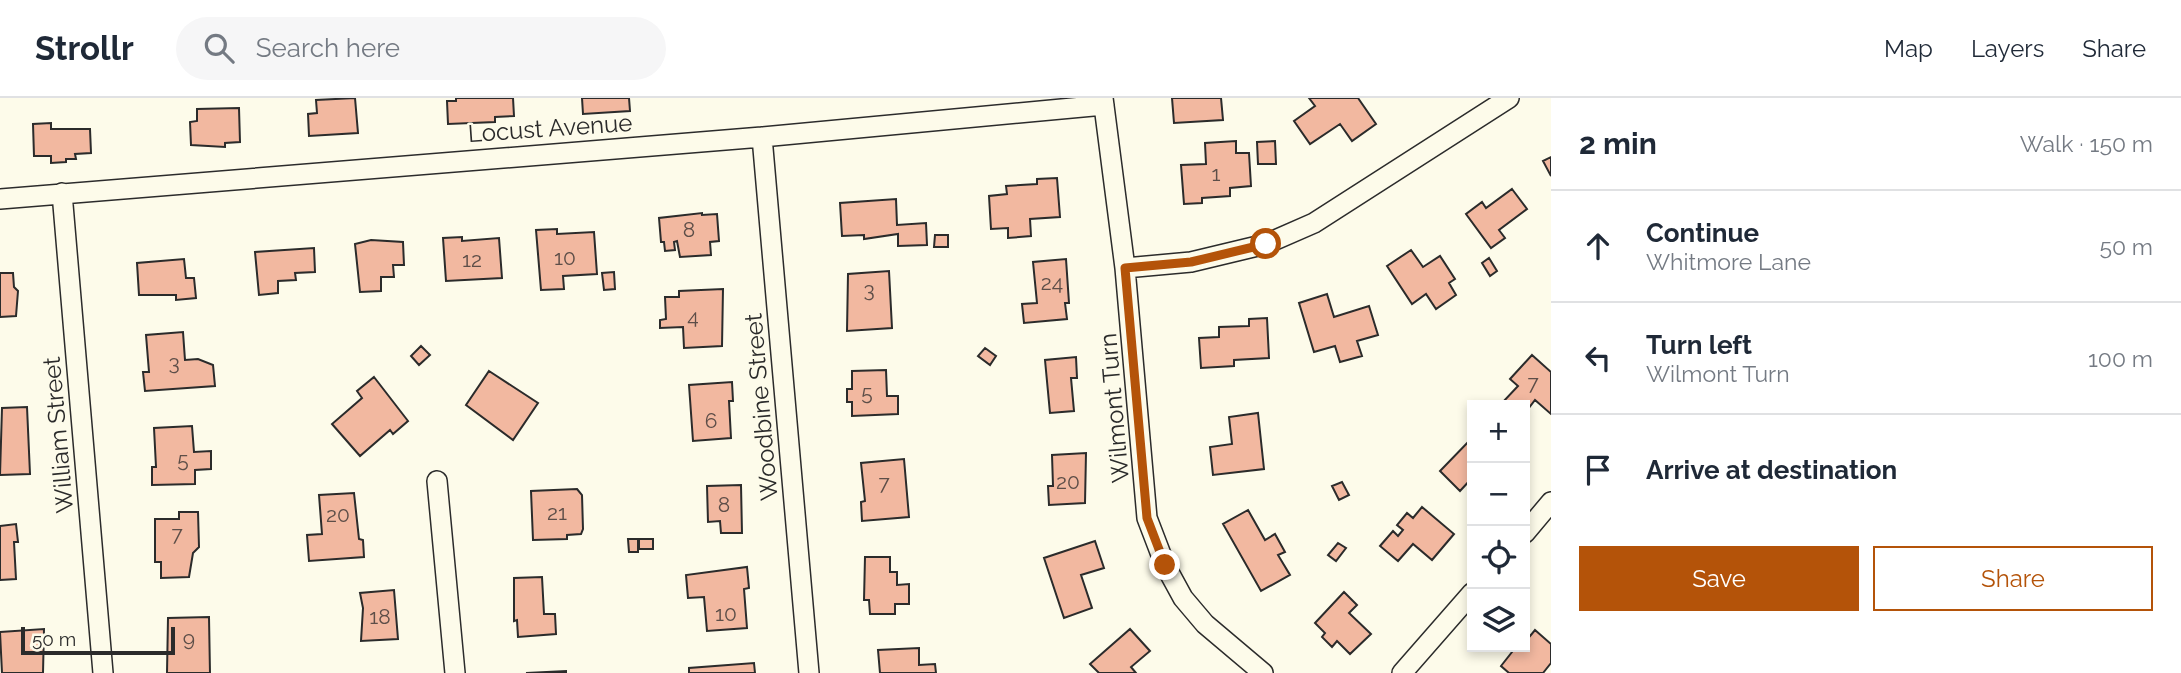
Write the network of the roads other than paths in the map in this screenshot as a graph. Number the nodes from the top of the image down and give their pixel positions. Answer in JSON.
{"nodes":[{"id":1,"x":1509,"y":98,"type":"edge"},
{"id":2,"x":1103,"y":101,"type":"edge"},
{"id":3,"x":762,"y":137,"type":"junction"},
{"id":4,"x":62,"y":193,"type":"junction"},
{"id":5,"x":0,"y":199,"type":"edge"},
{"id":6,"x":1125,"y":268,"type":"junction"},
{"id":7,"x":437,"y":481,"type":"dead end"},
{"id":8,"x":1551,"y":502,"type":"edge"},
{"id":9,"x":1530,"y":527,"type":"edge"},
{"id":10,"x":1467,"y":599,"type":"edge"},
{"id":11,"x":103,"y":673,"type":"edge"},
{"id":12,"x":454,"y":673,"type":"edge"},
{"id":13,"x":809,"y":673,"type":"edge"},
{"id":14,"x":1263,"y":673,"type":"edge"},
{"id":15,"x":1402,"y":673,"type":"edge"}],
"edges":[{"from":1,"to":6,"type":"street"},
{"from":2,"to":3,"type":"street","name":"Locust Avenue"},
{"from":2,"to":6,"type":"street","name":"Wilmont Turn"},
{"from":3,"to":4,"type":"street","name":"Locust Avenue"},
{"from":3,"to":13,"type":"street","name":"Woodbine Street"},
{"from":4,"to":5,"type":"street","name":"Locust Avenue"},
{"from":4,"to":11,"type":"street","name":"William Street"},
{"from":6,"to":14,"type":"street","name":"Wilmont Turn"},
{"from":7,"to":12,"type":"street"},
{"from":8,"to":9,"type":"street"},
{"from":10,"to":15,"type":"street"}]}
